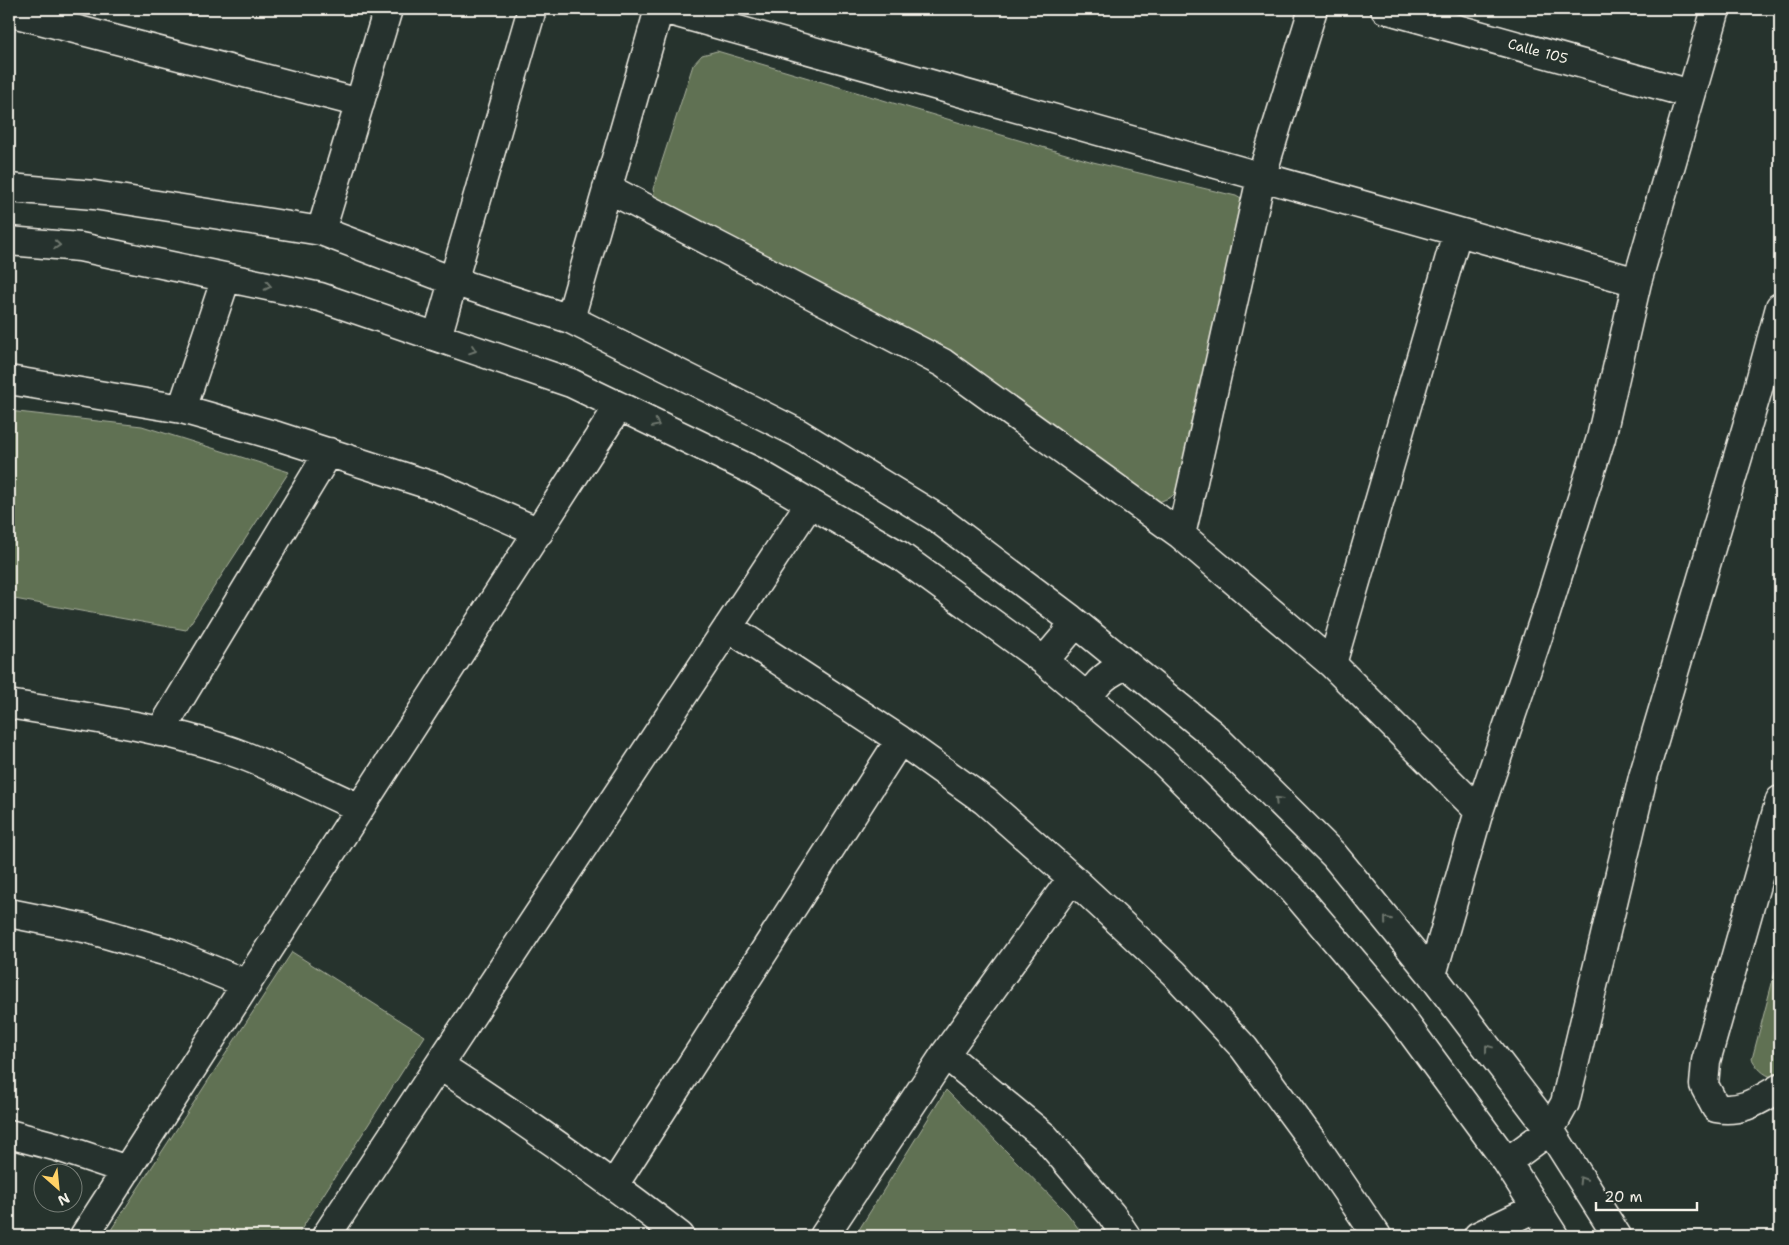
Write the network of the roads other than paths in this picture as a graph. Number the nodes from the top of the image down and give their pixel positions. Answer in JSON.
{"nodes":[{"id":1,"x":388,"y":9,"type":"edge"},
{"id":2,"x":532,"y":9,"type":"edge"},
{"id":3,"x":659,"y":9,"type":"edge"},
{"id":4,"x":663,"y":9,"type":"edge"},
{"id":5,"x":1313,"y":9,"type":"edge"},
{"id":6,"x":1385,"y":9,"type":"edge"},
{"id":7,"x":1716,"y":9,"type":"edge"},
{"id":8,"x":9,"y":12,"type":"edge"},
{"id":9,"x":1691,"y":94,"type":"junction"},
{"id":10,"x":360,"y":104,"type":"junction"},
{"id":11,"x":1261,"y":178,"type":"junction"},
{"id":12,"x":9,"y":188,"type":"edge"},
{"id":13,"x":607,"y":188,"type":"junction"},
{"id":14,"x":320,"y":231,"type":"junction"},
{"id":15,"x":1457,"y":233,"type":"junction"},
{"id":16,"x":9,"y":241,"type":"edge"},
{"id":17,"x":226,"y":278,"type":"junction"},
{"id":18,"x":453,"y":281,"type":"junction"},
{"id":19,"x":1637,"y":282,"type":"junction"},
{"id":20,"x":1780,"y":307,"type":"edge"},
{"id":21,"x":570,"y":318,"type":"junction"},
{"id":22,"x":436,"y":337,"type":"junction"},
{"id":23,"x":9,"y":380,"type":"edge"},
{"id":24,"x":619,"y":406,"type":"junction"},
{"id":25,"x":182,"y":409,"type":"junction"},
{"id":26,"x":329,"y":452,"type":"junction"},
{"id":27,"x":810,"y":503,"type":"junction"},
{"id":28,"x":539,"y":532,"type":"junction"},
{"id":29,"x":1182,"y":535,"type":"junction"},
{"id":30,"x":1071,"y":619,"type":"junction"},
{"id":31,"x":728,"y":627,"type":"junction"},
{"id":32,"x":1044,"y":661,"type":"junction"},
{"id":33,"x":1332,"y":664,"type":"junction"},
{"id":34,"x":1127,"y":665,"type":"junction"},
{"id":35,"x":1088,"y":699,"type":"junction"},
{"id":36,"x":9,"y":704,"type":"edge"},
{"id":37,"x":160,"y":732,"type":"junction"},
{"id":38,"x":900,"y":740,"type":"junction"},
{"id":39,"x":1780,"y":800,"type":"edge"},
{"id":40,"x":360,"y":808,"type":"junction"},
{"id":41,"x":1479,"y":810,"type":"junction"},
{"id":42,"x":1072,"y":878,"type":"junction"},
{"id":43,"x":9,"y":913,"type":"edge"},
{"id":44,"x":1432,"y":975,"type":"junction"},
{"id":45,"x":247,"y":984,"type":"junction"},
{"id":46,"x":945,"y":1054,"type":"junction"},
{"id":47,"x":439,"y":1065,"type":"junction"},
{"id":48,"x":1780,"y":1088,"type":"edge"},
{"id":49,"x":1550,"y":1130,"type":"junction"},
{"id":50,"x":9,"y":1134,"type":"edge"},
{"id":51,"x":1507,"y":1162,"type":"junction"},
{"id":52,"x":127,"y":1170,"type":"junction"},
{"id":53,"x":614,"y":1185,"type":"junction"},
{"id":54,"x":1536,"y":1208,"type":"junction"},
{"id":55,"x":84,"y":1236,"type":"edge"},
{"id":56,"x":326,"y":1236,"type":"edge"},
{"id":57,"x":680,"y":1236,"type":"edge"},
{"id":58,"x":824,"y":1236,"type":"edge"},
{"id":59,"x":1126,"y":1236,"type":"edge"},
{"id":60,"x":1377,"y":1236,"type":"edge"},
{"id":61,"x":1478,"y":1236,"type":"edge"},
{"id":62,"x":1554,"y":1236,"type":"edge"},
{"id":63,"x":1617,"y":1236,"type":"edge"}],
"edges":[{"from":1,"to":10,"type":"street"},
{"from":2,"to":18,"type":"street"},
{"from":3,"to":13,"type":"street"},
{"from":4,"to":11,"type":"street"},
{"from":5,"to":11,"type":"street"},
{"from":6,"to":9,"type":"street","name":"Calle 105"},
{"from":7,"to":9,"type":"street"},
{"from":8,"to":10,"type":"street"},
{"from":9,"to":19,"type":"street"},
{"from":10,"to":14,"type":"street"},
{"from":11,"to":15,"type":"street"},
{"from":11,"to":29,"type":"street"},
{"from":12,"to":14,"type":"street"},
{"from":13,"to":21,"type":"street"},
{"from":13,"to":29,"type":"street"},
{"from":14,"to":18,"type":"street"},
{"from":15,"to":19,"type":"street"},
{"from":15,"to":33,"type":"street"},
{"from":16,"to":17,"type":"street","one_way":true},
{"from":17,"to":22,"type":"street","one_way":true},
{"from":17,"to":25,"type":"street"},
{"from":18,"to":21,"type":"street"},
{"from":18,"to":22,"type":"street"},
{"from":19,"to":41,"type":"street"},
{"from":20,"to":49,"type":"street"},
{"from":21,"to":30,"type":"street"},
{"from":22,"to":24,"type":"street","one_way":true},
{"from":23,"to":25,"type":"street"},
{"from":24,"to":27,"type":"street","one_way":true},
{"from":24,"to":28,"type":"street"},
{"from":25,"to":26,"type":"street"},
{"from":26,"to":28,"type":"street"},
{"from":26,"to":37,"type":"street"},
{"from":27,"to":31,"type":"street"},
{"from":27,"to":32,"type":"street"},
{"from":28,"to":40,"type":"street"},
{"from":29,"to":33,"type":"street"},
{"from":30,"to":32,"type":"street"},
{"from":30,"to":34,"type":"street"},
{"from":31,"to":38,"type":"street"},
{"from":31,"to":47,"type":"street"},
{"from":32,"to":35,"type":"street"},
{"from":33,"to":41,"type":"street"},
{"from":34,"to":35,"type":"street"},
{"from":44,"to":34,"type":"street","one_way":true},
{"from":35,"to":51,"type":"street"},
{"from":36,"to":37,"type":"street"},
{"from":37,"to":40,"type":"street"},
{"from":38,"to":42,"type":"street"},
{"from":38,"to":53,"type":"street"},
{"from":39,"to":48,"type":"street"},
{"from":40,"to":45,"type":"street"},
{"from":41,"to":44,"type":"street"},
{"from":42,"to":46,"type":"street"},
{"from":42,"to":60,"type":"street"},
{"from":43,"to":45,"type":"street"},
{"from":49,"to":44,"type":"street","one_way":true},
{"from":45,"to":52,"type":"street"},
{"from":46,"to":58,"type":"street"},
{"from":46,"to":59,"type":"street"},
{"from":47,"to":53,"type":"street"},
{"from":47,"to":56,"type":"street"},
{"from":49,"to":51,"type":"street"},
{"from":63,"to":49,"type":"street","one_way":true},
{"from":50,"to":52,"type":"street"},
{"from":51,"to":54,"type":"street"},
{"from":52,"to":55,"type":"street"},
{"from":53,"to":57,"type":"street"},
{"from":54,"to":61,"type":"street"},
{"from":54,"to":62,"type":"street"}]}
